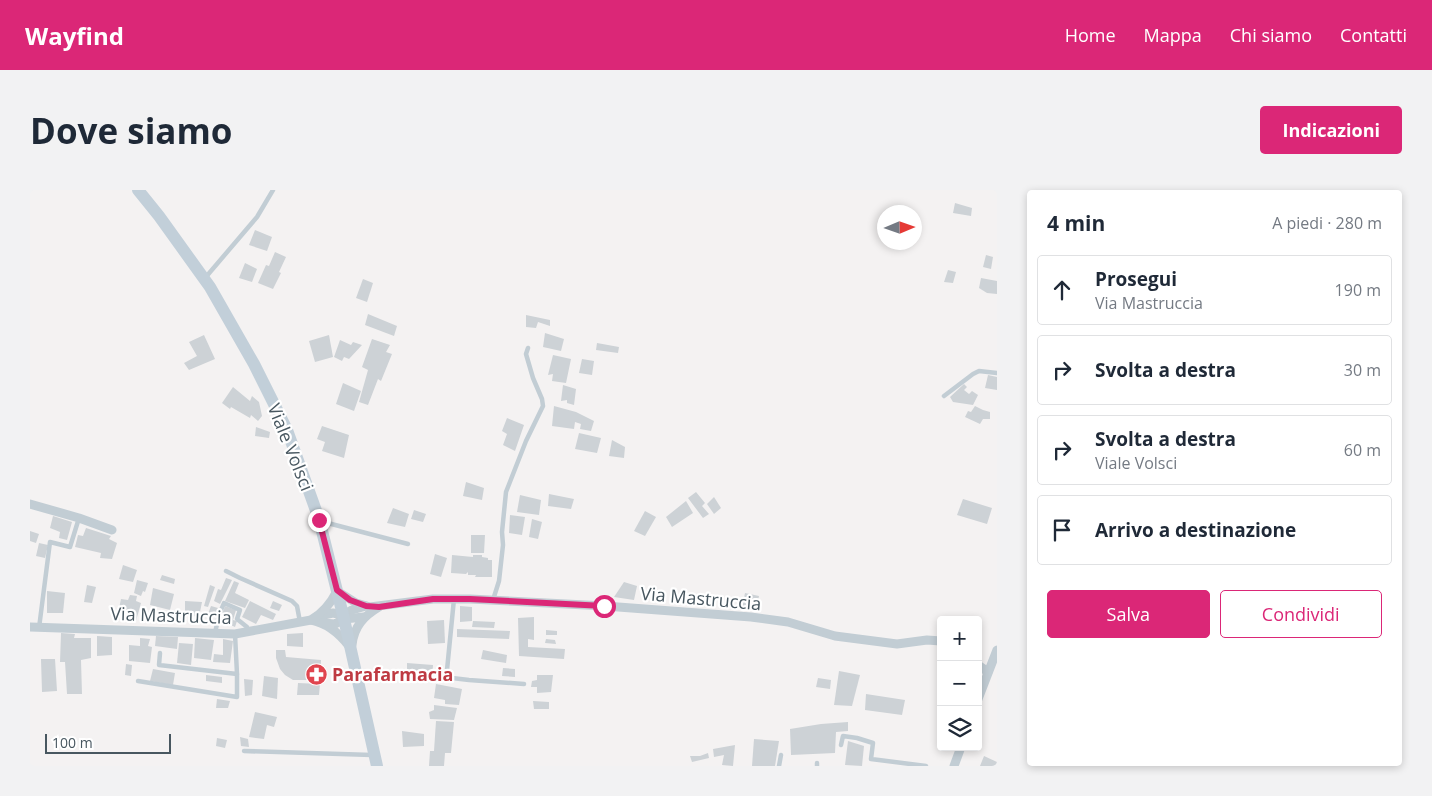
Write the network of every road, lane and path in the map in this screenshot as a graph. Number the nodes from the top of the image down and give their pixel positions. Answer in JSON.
{"nodes":[{"id":1,"x":138,"y":190,"type":"edge"},
{"id":2,"x":273,"y":190,"type":"edge"},
{"id":3,"x":204,"y":279,"type":"junction"},
{"id":4,"x":528,"y":348,"type":"dead end"},
{"id":5,"x":997,"y":373,"type":"edge"},
{"id":6,"x":944,"y":396,"type":"dead end"},
{"id":7,"x":30,"y":504,"type":"edge"},
{"id":8,"x":79,"y":518,"type":"junction"},
{"id":9,"x":319,"y":520,"type":"junction"},
{"id":10,"x":112,"y":530,"type":"dead end"},
{"id":11,"x":408,"y":544,"type":"dead end"},
{"id":12,"x":226,"y":571,"type":"dead end"},
{"id":13,"x":337,"y":590,"type":"junction"},
{"id":14,"x":454,"y":599,"type":"junction"},
{"id":15,"x":493,"y":600,"type":"junction"},
{"id":16,"x":366,"y":606,"type":"junction"},
{"id":17,"x":379,"y":607,"type":"junction"},
{"id":18,"x":344,"y":617,"type":"junction"},
{"id":19,"x":364,"y":617,"type":"junction"},
{"id":20,"x":317,"y":620,"type":"junction"},
{"id":21,"x":300,"y":622,"type":"junction"},
{"id":22,"x":34,"y":627,"type":"edge"},
{"id":23,"x":249,"y":632,"type":"junction"},
{"id":24,"x":215,"y":634,"type":"junction"},
{"id":25,"x":235,"y":634,"type":"junction"},
{"id":26,"x":937,"y":641,"type":"edge"},
{"id":27,"x":351,"y":650,"type":"junction"},
{"id":28,"x":997,"y":650,"type":"edge"},
{"id":29,"x":160,"y":654,"type":"dead end"},
{"id":30,"x":982,"y":668,"type":"edge"},
{"id":31,"x":988,"y":672,"type":"junction"},
{"id":32,"x":237,"y":674,"type":"junction"},
{"id":33,"x":138,"y":681,"type":"dead end"},
{"id":34,"x":524,"y":684,"type":"dead end"},
{"id":35,"x":982,"y":688,"type":"edge"},
{"id":36,"x":841,"y":745,"type":"dead end"},
{"id":37,"x":244,"y":751,"type":"dead end"},
{"id":38,"x":960,"y":751,"type":"edge"},
{"id":39,"x":782,"y":755,"type":"dead end"},
{"id":40,"x":375,"y":761,"type":"edge"},
{"id":41,"x":779,"y":766,"type":"edge"},
{"id":42,"x":926,"y":766,"type":"edge"},
{"id":43,"x":954,"y":766,"type":"edge"}],
"edges":[{"from":1,"to":3,"type":"main road","name":"Viale Volsci"},
{"from":2,"to":3,"type":"lane"},
{"from":3,"to":9,"type":"main road","name":"Viale Volsci"},
{"from":4,"to":15,"type":"lane"},
{"from":5,"to":6,"type":"lane"},
{"from":7,"to":8,"type":"street"},
{"from":8,"to":10,"type":"street"},
{"from":8,"to":22,"type":"lane"},
{"from":9,"to":11,"type":"lane"},
{"from":9,"to":13,"type":"main road","name":"Viale Volsci"},
{"from":12,"to":21,"type":"lane"},
{"from":13,"to":16,"type":"street"},
{"from":13,"to":18,"type":"main road","name":"Viale Volsci"},
{"from":13,"to":20,"type":"street"},
{"from":14,"to":15,"type":"street","name":"Via Mastruccia"},
{"from":14,"to":17,"type":"street","name":"Via Mastruccia"},
{"from":14,"to":34,"type":"lane"},
{"from":15,"to":26,"type":"street","name":"Via Mastruccia"},
{"from":16,"to":17,"type":"street","name":"Via Mastruccia"},
{"from":16,"to":18,"type":"street"},
{"from":17,"to":19,"type":"street"},
{"from":18,"to":19,"type":"street"},
{"from":18,"to":20,"type":"street","name":"Via Mastruccia"},
{"from":18,"to":27,"type":"main road","name":"Viale Volsci"},
{"from":19,"to":27,"type":"street"},
{"from":20,"to":21,"type":"street","name":"Via Mastruccia"},
{"from":20,"to":27,"type":"street"},
{"from":21,"to":23,"type":"street","name":"Via Mastruccia"},
{"from":22,"to":24,"type":"street","name":"Via Mastruccia"},
{"from":23,"to":24,"type":"lane"},
{"from":23,"to":25,"type":"street","name":"Via Mastruccia"},
{"from":24,"to":25,"type":"street","name":"Via Mastruccia"},
{"from":25,"to":32,"type":"lane"},
{"from":27,"to":40,"type":"main road","name":"Viale Volsci"},
{"from":28,"to":31,"type":"street"},
{"from":29,"to":32,"type":"lane"},
{"from":30,"to":31,"type":"street"},
{"from":31,"to":35,"type":"street"},
{"from":32,"to":33,"type":"lane"},
{"from":36,"to":42,"type":"lane"},
{"from":37,"to":40,"type":"lane"},
{"from":38,"to":43,"type":"street"},
{"from":39,"to":41,"type":"lane"}]}
